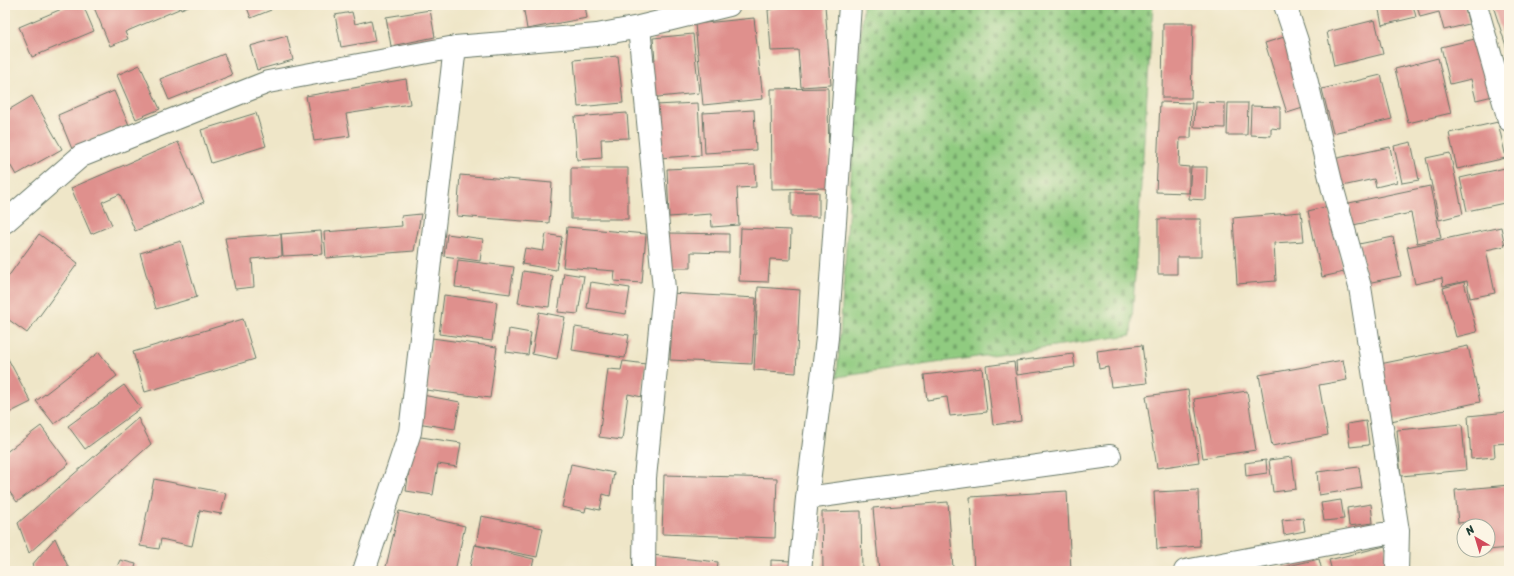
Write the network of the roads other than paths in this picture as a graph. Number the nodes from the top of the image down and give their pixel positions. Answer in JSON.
{"nodes":[{"id":1,"x":729,"y":5,"type":"edge"},
{"id":2,"x":850,"y":5,"type":"edge"},
{"id":3,"x":1285,"y":5,"type":"edge"},
{"id":4,"x":1476,"y":5,"type":"edge"},
{"id":5,"x":639,"y":27,"type":"junction"},
{"id":6,"x":455,"y":47,"type":"junction"},
{"id":7,"x":1509,"y":120,"type":"edge"},
{"id":8,"x":5,"y":222,"type":"edge"},
{"id":9,"x":1110,"y":456,"type":"dead end"},
{"id":10,"x":807,"y":498,"type":"junction"},
{"id":11,"x":1398,"y":531,"type":"junction"},
{"id":12,"x":364,"y":571,"type":"edge"},
{"id":13,"x":644,"y":571,"type":"edge"},
{"id":14,"x":800,"y":571,"type":"edge"},
{"id":15,"x":1185,"y":571,"type":"edge"},
{"id":16,"x":1397,"y":571,"type":"edge"}],
"edges":[{"from":1,"to":5,"type":"street"},
{"from":2,"to":10,"type":"street"},
{"from":3,"to":11,"type":"street"},
{"from":4,"to":7,"type":"street"},
{"from":5,"to":6,"type":"street"},
{"from":5,"to":13,"type":"street"},
{"from":6,"to":8,"type":"street"},
{"from":6,"to":12,"type":"street"},
{"from":9,"to":10,"type":"street"},
{"from":10,"to":14,"type":"street"},
{"from":11,"to":15,"type":"street"},
{"from":11,"to":16,"type":"street"}]}
